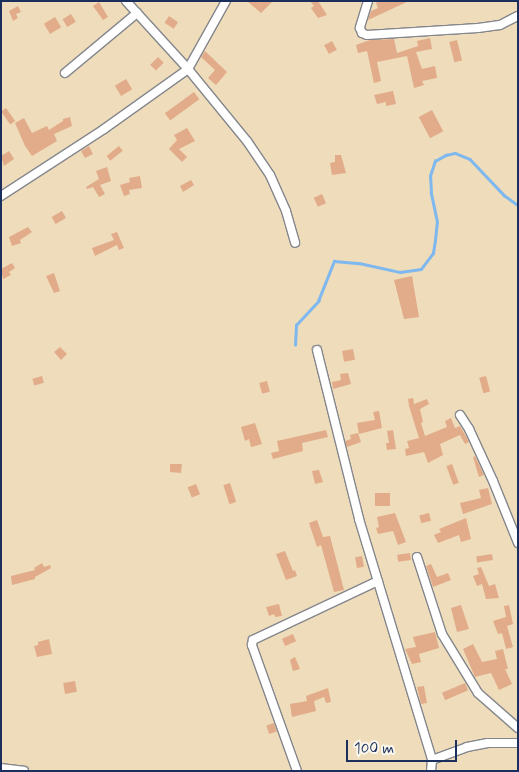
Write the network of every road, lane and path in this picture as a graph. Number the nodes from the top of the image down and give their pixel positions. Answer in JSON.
{"nodes":[{"id":1,"x":126,"y":1,"type":"edge"},
{"id":2,"x":226,"y":1,"type":"edge"},
{"id":3,"x":368,"y":1,"type":"edge"},
{"id":4,"x":137,"y":14,"type":"junction"},
{"id":5,"x":518,"y":16,"type":"edge"},
{"id":6,"x":188,"y":69,"type":"junction"},
{"id":7,"x":65,"y":73,"type":"dead end"},
{"id":8,"x":1,"y":196,"type":"edge"},
{"id":9,"x":295,"y":242,"type":"dead end"},
{"id":10,"x":317,"y":350,"type":"dead end"},
{"id":11,"x":460,"y":415,"type":"dead end"},
{"id":12,"x":518,"y":543,"type":"edge"},
{"id":13,"x":417,"y":557,"type":"dead end"},
{"id":14,"x":378,"y":580,"type":"junction"},
{"id":15,"x":518,"y":728,"type":"edge"},
{"id":16,"x":518,"y":743,"type":"edge"},
{"id":17,"x":432,"y":760,"type":"junction"},
{"id":18,"x":1,"y":768,"type":"edge"},
{"id":19,"x":24,"y":771,"type":"edge"},
{"id":20,"x":297,"y":771,"type":"edge"},
{"id":21,"x":431,"y":771,"type":"edge"}],
"edges":[{"from":1,"to":4,"type":"street"},
{"from":2,"to":6,"type":"street"},
{"from":3,"to":5,"type":"street"},
{"from":4,"to":6,"type":"street"},
{"from":4,"to":7,"type":"street"},
{"from":6,"to":8,"type":"street"},
{"from":6,"to":9,"type":"street"},
{"from":10,"to":14,"type":"street"},
{"from":11,"to":12,"type":"street"},
{"from":13,"to":15,"type":"street"},
{"from":14,"to":17,"type":"street"},
{"from":14,"to":20,"type":"street"},
{"from":16,"to":17,"type":"street"},
{"from":17,"to":21,"type":"street"},
{"from":18,"to":19,"type":"street"}]}
